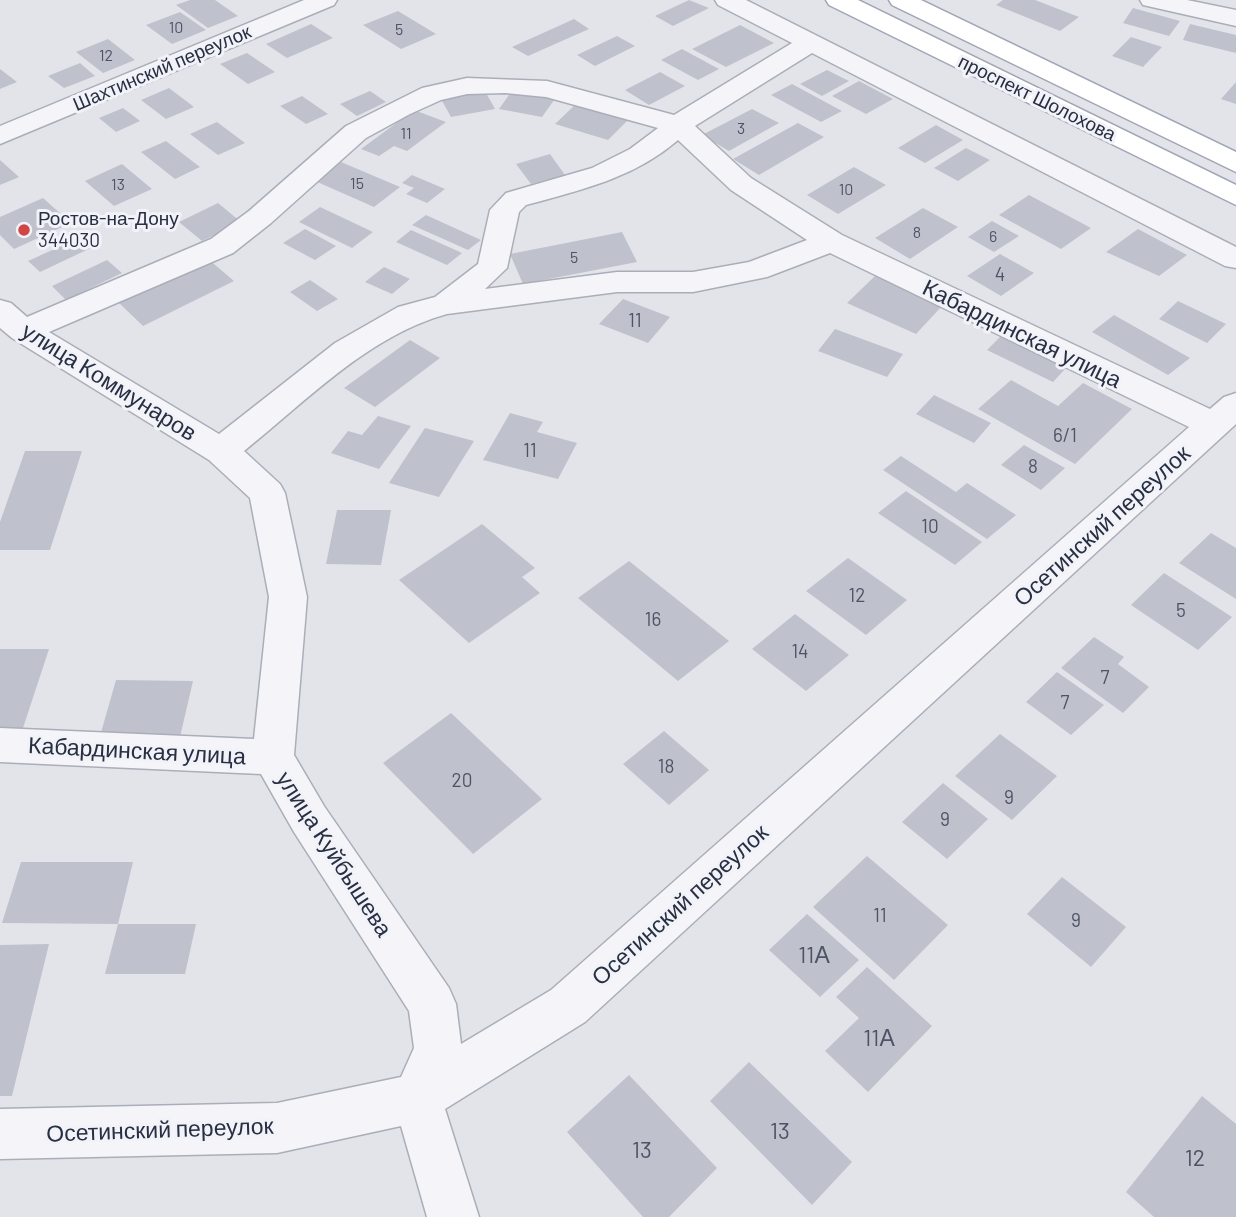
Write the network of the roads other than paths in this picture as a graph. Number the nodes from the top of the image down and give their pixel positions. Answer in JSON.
{"nodes":[{"id":1,"x":325,"y":0,"type":"edge"},
{"id":2,"x":727,"y":0,"type":"edge"},
{"id":3,"x":838,"y":0,"type":"edge"},
{"id":4,"x":901,"y":0,"type":"edge"},
{"id":5,"x":1152,"y":0,"type":"edge"},
{"id":6,"x":1236,"y":18,"type":"edge"},
{"id":7,"x":811,"y":43,"type":"junction"},
{"id":8,"x":678,"y":125,"type":"junction"},
{"id":9,"x":0,"y":136,"type":"edge"},
{"id":10,"x":1236,"y":163,"type":"edge"},
{"id":11,"x":1236,"y":196,"type":"edge"},
{"id":12,"x":831,"y":242,"type":"junction"},
{"id":13,"x":1236,"y":259,"type":"edge"},
{"id":14,"x":446,"y":304,"type":"junction"},
{"id":15,"x":11,"y":321,"type":"edge"},
{"id":16,"x":1225,"y":415,"type":"edge"},
{"id":17,"x":221,"y":450,"type":"junction"},
{"id":18,"x":0,"y":745,"type":"edge"},
{"id":19,"x":273,"y":757,"type":"junction"},
{"id":20,"x":417,"y":1098,"type":"junction"},
{"id":21,"x":0,"y":1134,"type":"edge"},
{"id":22,"x":453,"y":1217,"type":"edge"}],
"edges":[{"from":1,"to":9,"type":"street","name":"Шахтинский переулок"},
{"from":2,"to":7,"type":"street"},
{"from":3,"to":11,"type":"main road","name":"проспект Шолохова"},
{"from":4,"to":10,"type":"main road","name":"проспект Шолохова"},
{"from":5,"to":6,"type":"street"},
{"from":7,"to":8,"type":"street"},
{"from":7,"to":13,"type":"street"},
{"from":8,"to":12,"type":"street","name":"Кабардинская улица"},
{"from":8,"to":14,"type":"street"},
{"from":8,"to":15,"type":"street"},
{"from":12,"to":14,"type":"street"},
{"from":12,"to":16,"type":"street","name":"Кабардинская улица"},
{"from":14,"to":17,"type":"street"},
{"from":15,"to":17,"type":"street","name":"улица Коммунаров"},
{"from":16,"to":20,"type":"street","name":"Осетинский переулок"},
{"from":17,"to":19,"type":"street","name":"улица Куйбышева"},
{"from":18,"to":19,"type":"street","name":"Кабардинская улица"},
{"from":19,"to":20,"type":"street","name":"улица Куйбышева"},
{"from":20,"to":21,"type":"street","name":"Осетинский переулок"},
{"from":20,"to":22,"type":"street"}]}
